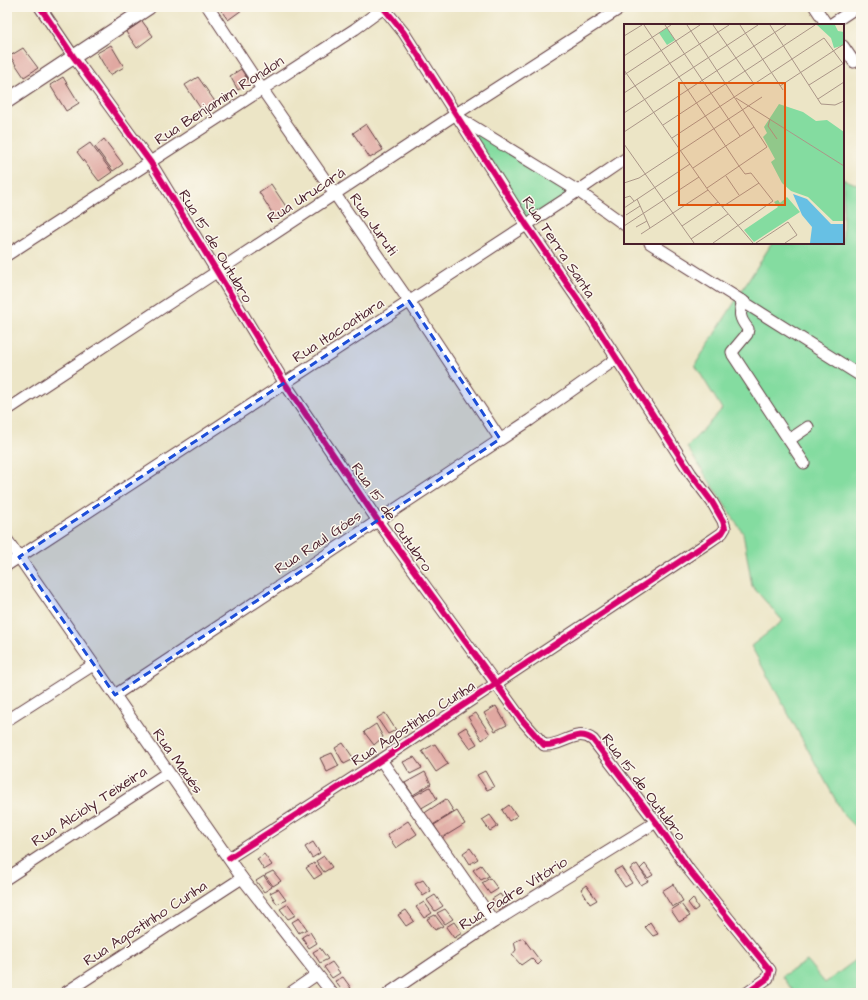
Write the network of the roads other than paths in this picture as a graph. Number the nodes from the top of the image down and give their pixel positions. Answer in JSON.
{"nodes":[{"id":1,"x":40,"y":7,"type":"edge"},
{"id":2,"x":149,"y":7,"type":"edge"},
{"id":3,"x":208,"y":7,"type":"edge"},
{"id":4,"x":384,"y":7,"type":"edge"},
{"id":5,"x":622,"y":7,"type":"edge"},
{"id":6,"x":815,"y":7,"type":"edge"},
{"id":7,"x":857,"y":7,"type":"edge"},
{"id":8,"x":610,"y":10,"type":"edge"},
{"id":9,"x":828,"y":24,"type":"edge"},
{"id":10,"x":831,"y":24,"type":"edge"},
{"id":11,"x":844,"y":47,"type":"edge"},
{"id":12,"x":73,"y":56,"type":"junction"},
{"id":13,"x":854,"y":62,"type":"dead end"},
{"id":14,"x":262,"y":89,"type":"junction"},
{"id":15,"x":7,"y":101,"type":"edge"},
{"id":16,"x":457,"y":115,"type":"junction"},
{"id":17,"x":624,"y":160,"type":"edge"},
{"id":18,"x":151,"y":163,"type":"junction"},
{"id":19,"x":578,"y":191,"type":"junction"},
{"id":20,"x":335,"y":194,"type":"junction"},
{"id":21,"x":526,"y":224,"type":"junction"},
{"id":22,"x":624,"y":224,"type":"edge"},
{"id":23,"x":652,"y":244,"type":"edge"},
{"id":24,"x":7,"y":256,"type":"edge"},
{"id":25,"x":216,"y":272,"type":"junction"},
{"id":26,"x":410,"y":301,"type":"junction"},
{"id":27,"x":743,"y":301,"type":"junction"},
{"id":28,"x":616,"y":358,"type":"junction"},
{"id":29,"x":861,"y":376,"type":"edge"},
{"id":30,"x":284,"y":382,"type":"junction"},
{"id":31,"x":7,"y":410,"type":"edge"},
{"id":32,"x":808,"y":427,"type":"dead end"},
{"id":33,"x":500,"y":439,"type":"junction"},
{"id":34,"x":789,"y":440,"type":"junction"},
{"id":35,"x":804,"y":463,"type":"dead end"},
{"id":36,"x":712,"y":502,"type":"joint"},
{"id":37,"x":378,"y":521,"type":"junction"},
{"id":38,"x":7,"y":540,"type":"edge"},
{"id":39,"x":19,"y":557,"type":"junction"},
{"id":40,"x":7,"y":565,"type":"edge"},
{"id":41,"x":93,"y":665,"type":"junction"},
{"id":42,"x":496,"y":684,"type":"junction"},
{"id":43,"x":115,"y":695,"type":"junction"},
{"id":44,"x":7,"y":720,"type":"edge"},
{"id":45,"x":382,"y":760,"type":"junction"},
{"id":46,"x":167,"y":773,"type":"junction"},
{"id":47,"x":656,"y":822,"type":"junction"},
{"id":48,"x":228,"y":858,"type":"junction"},
{"id":49,"x":7,"y":878,"type":"edge"},
{"id":50,"x":242,"y":878,"type":"junction"},
{"id":51,"x":494,"y":922,"type":"junction"},
{"id":52,"x":316,"y":975,"type":"junction"},
{"id":53,"x":65,"y":993,"type":"edge"},
{"id":54,"x":290,"y":993,"type":"edge"},
{"id":55,"x":332,"y":993,"type":"edge"},
{"id":56,"x":389,"y":993,"type":"edge"},
{"id":57,"x":747,"y":993,"type":"edge"}],
"edges":[{"from":1,"to":12,"type":"street","name":"Rua 15 de Outubro"},
{"from":2,"to":12,"type":"street"},
{"from":3,"to":14,"type":"street","name":"Rua Juruti"},
{"from":4,"to":14,"type":"street","name":"Rua Benjamim Rondon"},
{"from":4,"to":16,"type":"street","name":"Rua Terra Santa"},
{"from":5,"to":8,"type":"street","name":"Rua Urucará"},
{"from":6,"to":9,"type":"street"},
{"from":7,"to":10,"type":"street"},
{"from":8,"to":16,"type":"street","name":"Rua Urucará"},
{"from":11,"to":13,"type":"street"},
{"from":12,"to":15,"type":"street"},
{"from":12,"to":18,"type":"street","name":"Rua 15 de Outubro"},
{"from":14,"to":18,"type":"street","name":"Rua Benjamim Rondon"},
{"from":14,"to":20,"type":"street","name":"Rua Juruti"},
{"from":16,"to":19,"type":"street"},
{"from":16,"to":20,"type":"street","name":"Rua Urucará"},
{"from":16,"to":21,"type":"street","name":"Rua Terra Santa"},
{"from":17,"to":19,"type":"street","name":"Rua Itacoatiara"},
{"from":18,"to":24,"type":"street","name":"Rua Benjamim Rondon"},
{"from":18,"to":25,"type":"street","name":"Rua 15 de Outubro"},
{"from":19,"to":21,"type":"street","name":"Rua Itacoatiara"},
{"from":19,"to":22,"type":"street"},
{"from":20,"to":25,"type":"street","name":"Rua Urucará"},
{"from":20,"to":26,"type":"street","name":"Rua Juruti"},
{"from":21,"to":26,"type":"street","name":"Rua Itacoatiara"},
{"from":21,"to":28,"type":"street","name":"Rua Terra Santa"},
{"from":23,"to":27,"type":"street"},
{"from":25,"to":30,"type":"street","name":"Rua 15 de Outubro"},
{"from":25,"to":31,"type":"street","name":"Rua Urucará"},
{"from":26,"to":30,"type":"street","name":"Rua Itacoatiara"},
{"from":26,"to":33,"type":"street","name":"Rua Juruti"},
{"from":27,"to":29,"type":"street"},
{"from":27,"to":34,"type":"street"},
{"from":28,"to":33,"type":"street","name":"Rua Raul Góes"},
{"from":28,"to":36,"type":"street","name":"Rua Terra Santa"},
{"from":30,"to":37,"type":"street","name":"Rua 15 de Outubro"},
{"from":30,"to":39,"type":"street","name":"Rua Itacoatiara"},
{"from":32,"to":34,"type":"street"},
{"from":33,"to":37,"type":"street","name":"Rua Raul Góes"},
{"from":34,"to":35,"type":"street"},
{"from":36,"to":42,"type":"street","name":"Rua Agostinho Cunha"},
{"from":37,"to":42,"type":"street","name":"Rua 15 de Outubro"},
{"from":37,"to":43,"type":"street","name":"Rua Raul Góes"},
{"from":38,"to":39,"type":"street","name":"Rua Maués"},
{"from":39,"to":40,"type":"street","name":"Rua Itacoatiara"},
{"from":39,"to":41,"type":"street","name":"Rua Maués"},
{"from":41,"to":43,"type":"street","name":"Rua Maués"},
{"from":41,"to":44,"type":"street"},
{"from":42,"to":45,"type":"street","name":"Rua Agostinho Cunha"},
{"from":42,"to":47,"type":"street","name":"Rua 15 de Outubro"},
{"from":43,"to":46,"type":"street","name":"Rua Maués"},
{"from":45,"to":48,"type":"street","name":"Rua Agostinho Cunha"},
{"from":45,"to":51,"type":"street"},
{"from":46,"to":48,"type":"street","name":"Rua Maués"},
{"from":46,"to":49,"type":"street","name":"Rua Alcioly Teixeira"},
{"from":47,"to":51,"type":"street","name":"Rua Padre Vitório"},
{"from":47,"to":57,"type":"street","name":"Rua 15 de Outubro"},
{"from":48,"to":50,"type":"street","name":"Rua Maués"},
{"from":50,"to":52,"type":"street","name":"Rua Maués"},
{"from":50,"to":53,"type":"street","name":"Rua Agostinho Cunha"},
{"from":51,"to":56,"type":"street","name":"Rua Padre Vitório"},
{"from":52,"to":54,"type":"street"},
{"from":52,"to":55,"type":"street","name":"Rua Maués"}]}
